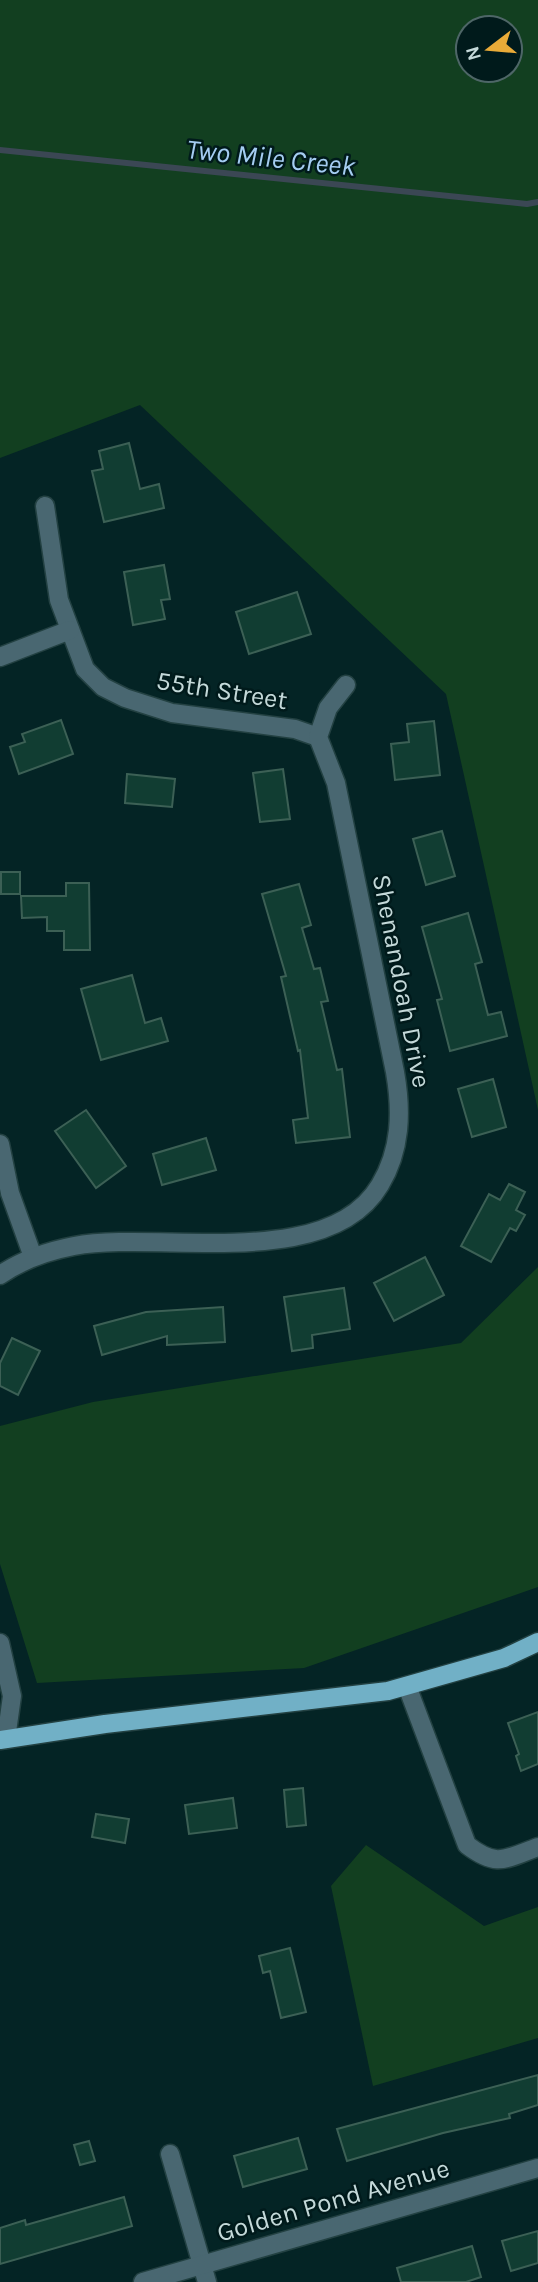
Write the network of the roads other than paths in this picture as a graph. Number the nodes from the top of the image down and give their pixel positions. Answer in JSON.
{"nodes":[{"id":1,"x":45,"y":506,"type":"dead end"},
{"id":2,"x":70,"y":630,"type":"junction"},
{"id":3,"x":0,"y":657,"type":"edge"},
{"id":4,"x":346,"y":685,"type":"dead end"},
{"id":5,"x":318,"y":737,"type":"junction"},
{"id":6,"x":0,"y":1144,"type":"edge"},
{"id":7,"x":33,"y":1257,"type":"junction"},
{"id":8,"x":0,"y":1275,"type":"edge"},
{"id":9,"x":0,"y":1643,"type":"edge"},
{"id":10,"x":538,"y":1643,"type":"edge"},
{"id":11,"x":407,"y":1686,"type":"junction"},
{"id":12,"x":2,"y":1736,"type":"edge"},
{"id":13,"x":538,"y":1847,"type":"edge"},
{"id":14,"x":170,"y":2154,"type":"dead end"},
{"id":15,"x":538,"y":2168,"type":"edge"},
{"id":16,"x":205,"y":2273,"type":"edge"},
{"id":17,"x":143,"y":2282,"type":"edge"}],
"edges":[{"from":1,"to":2,"type":"street","name":"55th Street"},
{"from":2,"to":3,"type":"street"},
{"from":2,"to":5,"type":"street","name":"55th Street"},
{"from":4,"to":5,"type":"street"},
{"from":5,"to":7,"type":"street","name":"Shenandoah Drive"},
{"from":6,"to":7,"type":"street"},
{"from":7,"to":8,"type":"street","name":"Shenandoah Drive"},
{"from":9,"to":12,"type":"street"},
{"from":10,"to":11,"type":"main road"},
{"from":11,"to":12,"type":"main road"},
{"from":11,"to":13,"type":"street"},
{"from":14,"to":16,"type":"street"},
{"from":15,"to":16,"type":"street","name":"Golden Pond Avenue"},
{"from":16,"to":17,"type":"street","name":"Golden Pond Avenue"}]}
